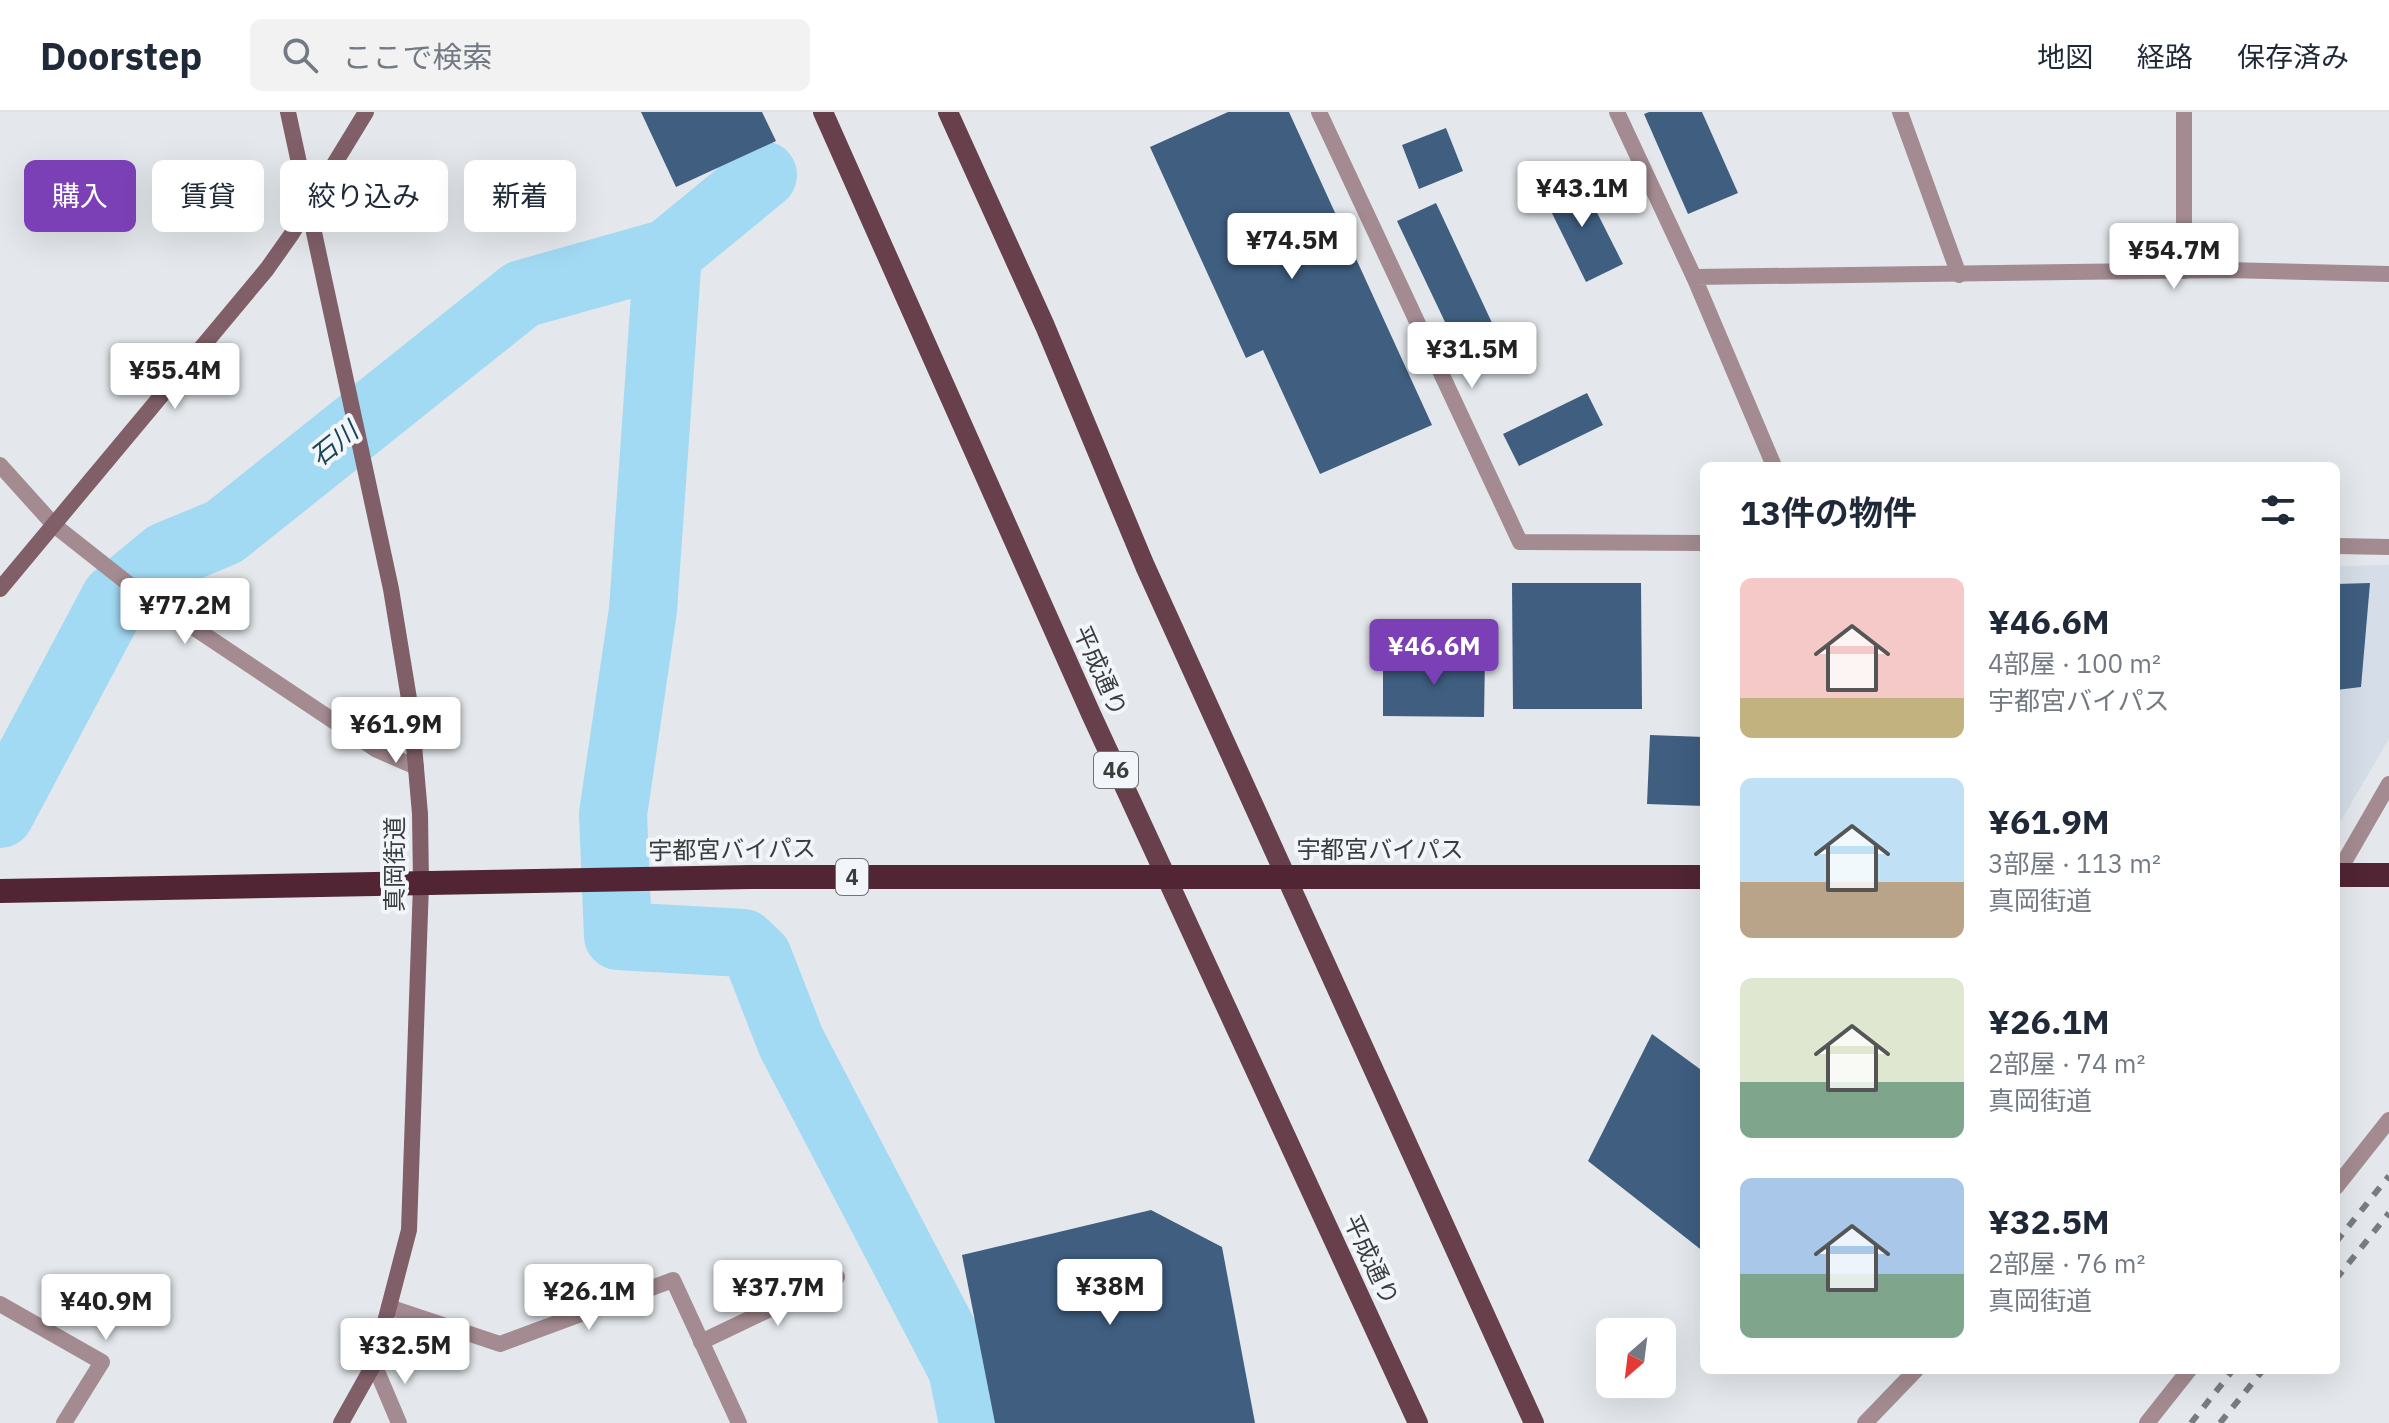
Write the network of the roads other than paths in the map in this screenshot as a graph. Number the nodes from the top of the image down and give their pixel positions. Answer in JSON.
{"nodes":[{"id":1,"x":288,"y":112,"type":"edge"},
{"id":2,"x":366,"y":112,"type":"edge"},
{"id":3,"x":823,"y":112,"type":"edge"},
{"id":4,"x":1319,"y":112,"type":"edge"},
{"id":5,"x":1617,"y":112,"type":"edge"},
{"id":6,"x":1900,"y":112,"type":"edge"},
{"id":7,"x":2184,"y":112,"type":"edge"},
{"id":8,"x":954,"y":114,"type":"edge"},
{"id":9,"x":299,"y":160,"type":"edge"},
{"id":10,"x":337,"y":160,"type":"edge"},
{"id":11,"x":292,"y":232,"type":"edge"},
{"id":12,"x":316,"y":232,"type":"edge"},
{"id":13,"x":2184,"y":271,"type":"junction"},
{"id":14,"x":2389,"y":274,"type":"edge"},
{"id":15,"x":1959,"y":275,"type":"junction"},
{"id":16,"x":1694,"y":277,"type":"junction"},
{"id":17,"x":1772,"y":462,"type":"edge"},
{"id":18,"x":0,"y":465,"type":"edge"},
{"id":19,"x":54,"y":525,"type":"junction"},
{"id":20,"x":1700,"y":543,"type":"edge"},
{"id":21,"x":2340,"y":546,"type":"edge"},
{"id":22,"x":2389,"y":547,"type":"edge"},
{"id":23,"x":0,"y":589,"type":"edge"},
{"id":24,"x":416,"y":767,"type":"junction"},
{"id":25,"x":2389,"y":784,"type":"edge"},
{"id":26,"x":2340,"y":868,"type":"edge"},
{"id":27,"x":2340,"y":875,"type":"edge"},
{"id":28,"x":2389,"y":875,"type":"edge"},
{"id":29,"x":1700,"y":877,"type":"edge"},
{"id":30,"x":1165,"y":878,"type":"junction"},
{"id":31,"x":1288,"y":878,"type":"junction"},
{"id":32,"x":421,"y":884,"type":"junction"},
{"id":33,"x":0,"y":891,"type":"edge"},
{"id":34,"x":2389,"y":1120,"type":"edge"},
{"id":35,"x":2340,"y":1182,"type":"edge"},
{"id":36,"x":837,"y":1277,"type":"dead end"},
{"id":37,"x":0,"y":1304,"type":"edge"},
{"id":38,"x":389,"y":1307,"type":"junction"},
{"id":39,"x":701,"y":1342,"type":"junction"},
{"id":40,"x":374,"y":1364,"type":"junction"},
{"id":41,"x":1912,"y":1374,"type":"edge"},
{"id":42,"x":2186,"y":1374,"type":"edge"},
{"id":43,"x":64,"y":1423,"type":"edge"},
{"id":44,"x":341,"y":1423,"type":"edge"},
{"id":45,"x":399,"y":1423,"type":"edge"},
{"id":46,"x":739,"y":1423,"type":"edge"},
{"id":47,"x":1418,"y":1423,"type":"edge"},
{"id":48,"x":1534,"y":1423,"type":"edge"},
{"id":49,"x":1865,"y":1423,"type":"edge"},
{"id":50,"x":2147,"y":1423,"type":"edge"}],
"edges":[{"from":1,"to":9,"type":"street","name":"真岡街道"},
{"from":2,"to":10,"type":"street"},
{"from":3,"to":30,"type":"main road","name":"平成通り","number":"46"},
{"from":4,"to":20,"type":"street"},
{"from":5,"to":16,"type":"street"},
{"from":6,"to":15,"type":"street"},
{"from":7,"to":13,"type":"street"},
{"from":8,"to":31,"type":"main road"},
{"from":11,"to":19,"type":"street"},
{"from":12,"to":24,"type":"street","name":"真岡街道"},
{"from":13,"to":14,"type":"street"},
{"from":13,"to":15,"type":"street"},
{"from":15,"to":16,"type":"street"},
{"from":16,"to":17,"type":"street"},
{"from":18,"to":19,"type":"street"},
{"from":19,"to":23,"type":"street"},
{"from":19,"to":24,"type":"street"},
{"from":21,"to":22,"type":"street"},
{"from":24,"to":32,"type":"street","name":"真岡街道"},
{"from":25,"to":26,"type":"street"},
{"from":27,"to":28,"type":"highway"},
{"from":29,"to":31,"type":"highway","name":"宇都宮バイパス","number":"4"},
{"from":30,"to":31,"type":"highway","name":"宇都宮バイパス","number":"4"},
{"from":30,"to":32,"type":"highway","name":"宇都宮バイパス","number":"4"},
{"from":30,"to":47,"type":"main road","name":"平成通り","number":"46"},
{"from":31,"to":48,"type":"main road"},
{"from":32,"to":33,"type":"highway","name":"宇都宮バイパス","number":"4"},
{"from":32,"to":38,"type":"street","name":"真岡街道"},
{"from":34,"to":35,"type":"street"},
{"from":36,"to":39,"type":"street"},
{"from":37,"to":43,"type":"street"},
{"from":38,"to":39,"type":"street"},
{"from":38,"to":40,"type":"street","name":"真岡街道"},
{"from":39,"to":46,"type":"street"},
{"from":40,"to":44,"type":"street","name":"真岡街道"},
{"from":40,"to":45,"type":"street"},
{"from":41,"to":49,"type":"street"},
{"from":42,"to":50,"type":"street"}]}
